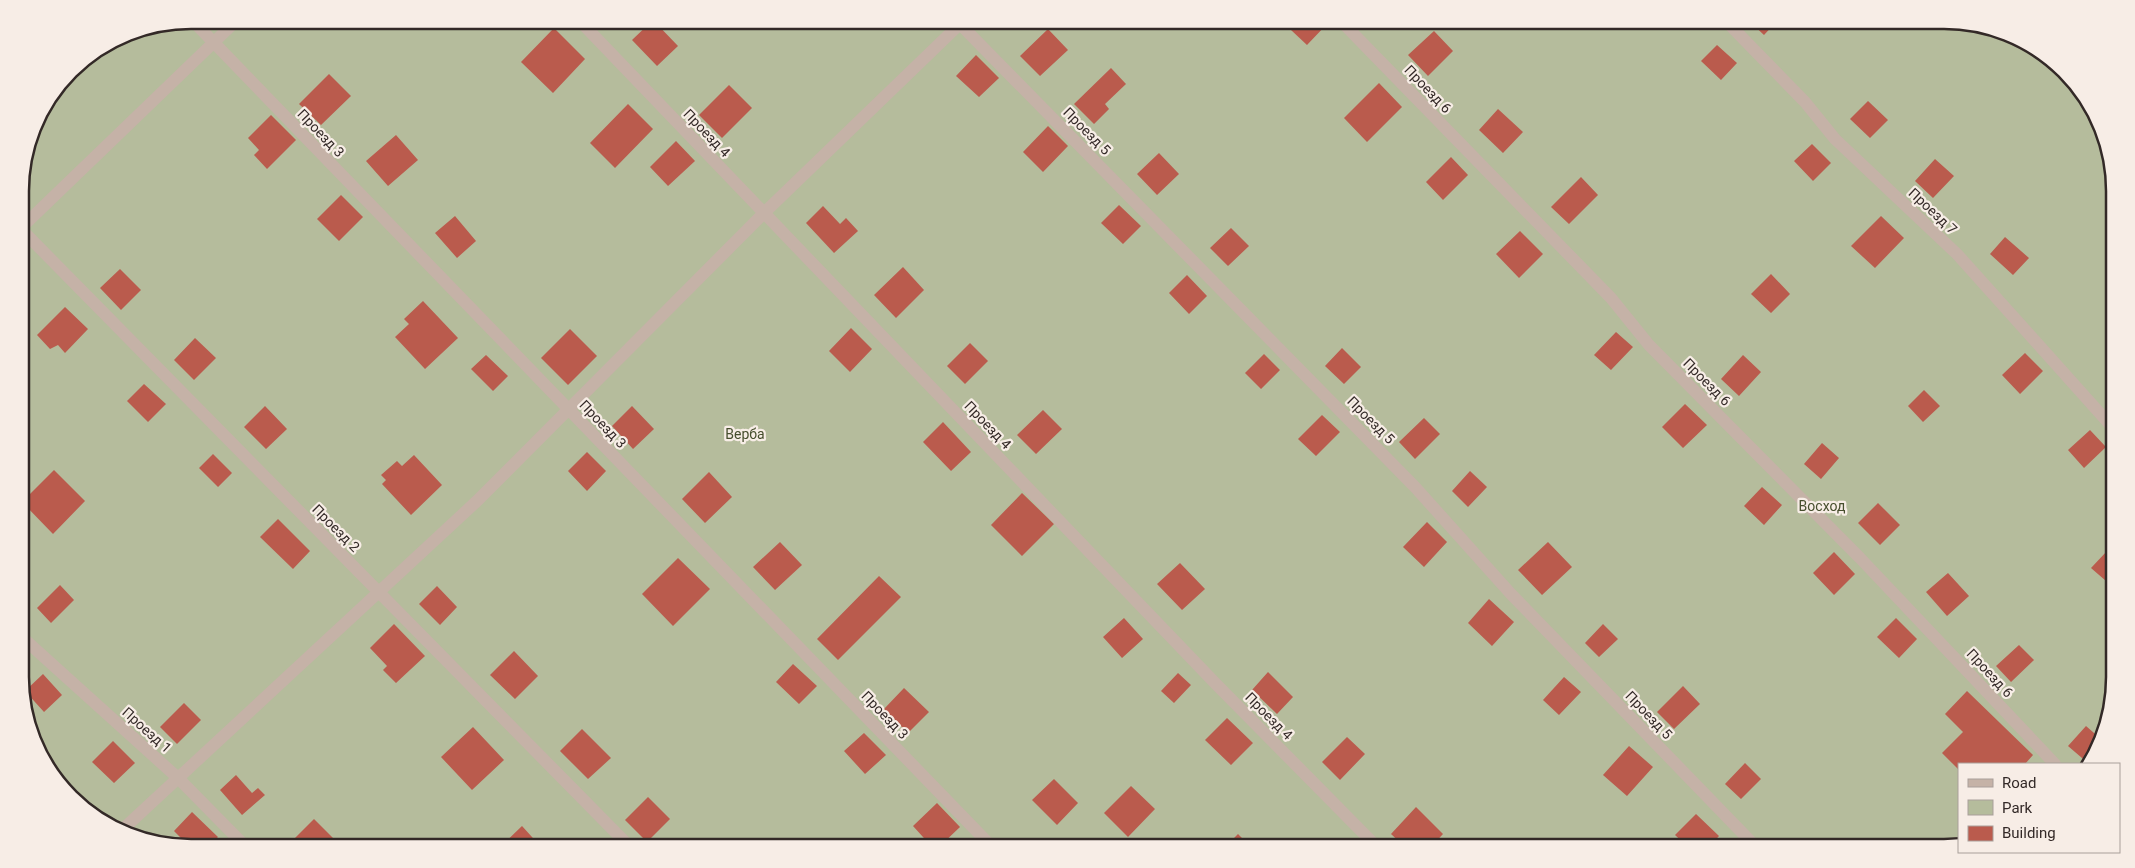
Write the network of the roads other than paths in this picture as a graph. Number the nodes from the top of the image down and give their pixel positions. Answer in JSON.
{"nodes":[{"id":1,"x":200,"y":29,"type":"edge"},
{"id":2,"x":228,"y":29,"type":"edge"},
{"id":3,"x":588,"y":29,"type":"edge"},
{"id":4,"x":952,"y":29,"type":"edge"},
{"id":5,"x":968,"y":29,"type":"edge"},
{"id":6,"x":1349,"y":29,"type":"edge"},
{"id":7,"x":1734,"y":29,"type":"edge"},
{"id":8,"x":213,"y":43,"type":"junction"},
{"id":9,"x":764,"y":213,"type":"junction"},
{"id":10,"x":29,"y":221,"type":"edge"},
{"id":11,"x":29,"y":237,"type":"edge"},
{"id":12,"x":569,"y":410,"type":"junction"},
{"id":13,"x":2106,"y":420,"type":"edge"},
{"id":14,"x":379,"y":593,"type":"junction"},
{"id":15,"x":29,"y":643,"type":"edge"},
{"id":16,"x":2054,"y":763,"type":"edge"},
{"id":17,"x":178,"y":778,"type":"junction"},
{"id":18,"x":126,"y":826,"type":"edge"},
{"id":19,"x":238,"y":839,"type":"edge"},
{"id":20,"x":622,"y":839,"type":"edge"},
{"id":21,"x":984,"y":839,"type":"edge"},
{"id":22,"x":1369,"y":839,"type":"edge"},
{"id":23,"x":1748,"y":839,"type":"edge"}],
"edges":[{"from":1,"to":8,"type":"street","name":"Проезд 3"},
{"from":2,"to":8,"type":"street"},
{"from":3,"to":9,"type":"street","name":"Проезд 4"},
{"from":4,"to":9,"type":"street"},
{"from":5,"to":23,"type":"street","name":"Проезд 5"},
{"from":6,"to":16,"type":"street","name":"Проезд 6"},
{"from":7,"to":13,"type":"street","name":"Проезд 7"},
{"from":8,"to":10,"type":"street"},
{"from":8,"to":12,"type":"street","name":"Проезд 3"},
{"from":9,"to":12,"type":"street"},
{"from":9,"to":22,"type":"street","name":"Проезд 4"},
{"from":11,"to":14,"type":"street","name":"Проезд 2"},
{"from":12,"to":14,"type":"street"},
{"from":12,"to":21,"type":"street","name":"Проезд 3"},
{"from":14,"to":17,"type":"street"},
{"from":14,"to":20,"type":"street","name":"Проезд 2"},
{"from":15,"to":17,"type":"street","name":"Проезд 1"},
{"from":17,"to":18,"type":"street"},
{"from":17,"to":19,"type":"street","name":"Проезд 1"}]}
